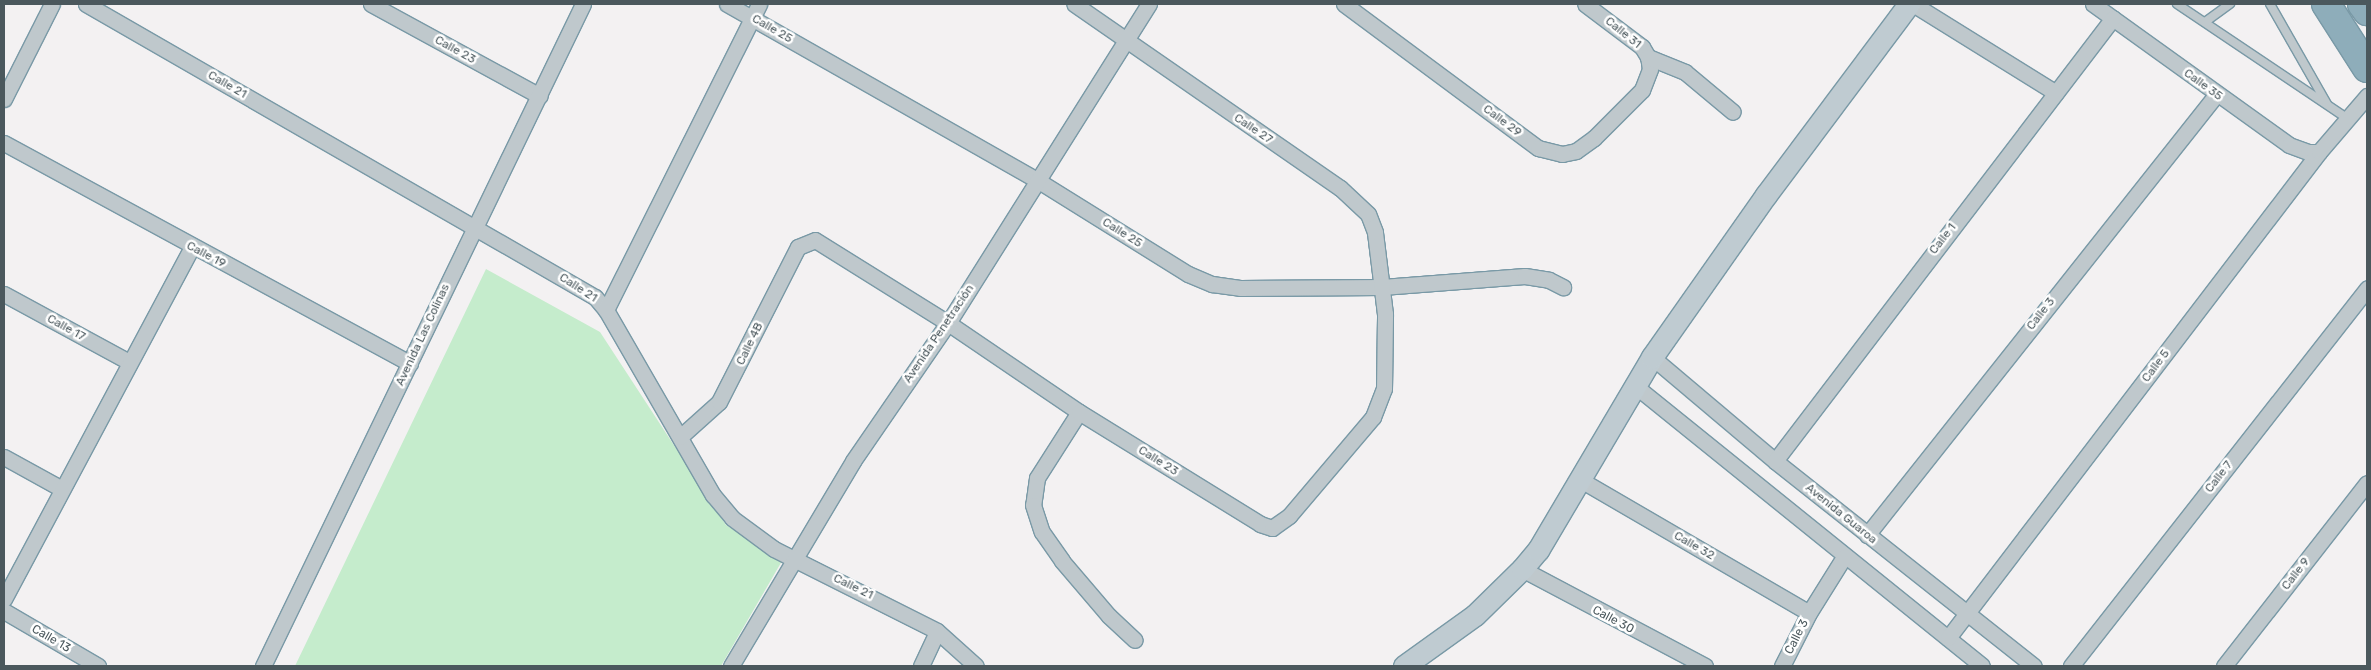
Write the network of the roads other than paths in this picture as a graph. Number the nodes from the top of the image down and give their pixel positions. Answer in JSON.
{"nodes":[{"id":1,"x":52,"y":4,"type":"edge"},
{"id":2,"x":86,"y":4,"type":"edge"},
{"id":3,"x":371,"y":4,"type":"edge"},
{"id":4,"x":583,"y":4,"type":"edge"},
{"id":5,"x":727,"y":4,"type":"edge"},
{"id":6,"x":759,"y":4,"type":"edge"},
{"id":7,"x":1074,"y":4,"type":"edge"},
{"id":8,"x":1149,"y":4,"type":"edge"},
{"id":9,"x":1344,"y":4,"type":"edge"},
{"id":10,"x":1585,"y":4,"type":"edge"},
{"id":11,"x":1911,"y":4,"type":"edge"},
{"id":12,"x":2094,"y":4,"type":"edge"},
{"id":13,"x":2177,"y":4,"type":"edge"},
{"id":14,"x":2230,"y":4,"type":"edge"},
{"id":15,"x":2270,"y":4,"type":"edge"},
{"id":16,"x":2326,"y":4,"type":"edge"},
{"id":17,"x":2362,"y":4,"type":"edge"},
{"id":18,"x":2185,"y":7,"type":"edge"},
{"id":19,"x":2367,"y":11,"type":"edge"},
{"id":20,"x":752,"y":18,"type":"junction"},
{"id":21,"x":2113,"y":18,"type":"junction"},
{"id":22,"x":2205,"y":22,"type":"junction"},
{"id":23,"x":1125,"y":41,"type":"junction"},
{"id":24,"x":1649,"y":63,"type":"junction"},
{"id":25,"x":2367,"y":68,"type":"edge"},
{"id":26,"x":2056,"y":93,"type":"junction"},
{"id":27,"x":2216,"y":94,"type":"junction"},
{"id":28,"x":540,"y":96,"type":"junction"},
{"id":29,"x":2367,"y":96,"type":"edge"},
{"id":30,"x":4,"y":99,"type":"edge"},
{"id":31,"x":2328,"y":106,"type":"junction"},
{"id":32,"x":1733,"y":112,"type":"dead end"},
{"id":33,"x":2348,"y":119,"type":"junction"},
{"id":34,"x":4,"y":142,"type":"edge"},
{"id":35,"x":2319,"y":152,"type":"junction"},
{"id":36,"x":1037,"y":180,"type":"junction"},
{"id":37,"x":473,"y":226,"type":"junction"},
{"id":38,"x":807,"y":241,"type":"joint"},
{"id":39,"x":192,"y":247,"type":"junction"},
{"id":40,"x":1382,"y":287,"type":"junction"},
{"id":41,"x":1563,"y":287,"type":"dead end"},
{"id":42,"x":2367,"y":288,"type":"edge"},
{"id":43,"x":4,"y":294,"type":"edge"},
{"id":44,"x":606,"y":310,"type":"junction"},
{"id":45,"x":948,"y":323,"type":"junction"},
{"id":46,"x":1652,"y":357,"type":"junction"},
{"id":47,"x":129,"y":362,"type":"junction"},
{"id":48,"x":410,"y":363,"type":"junction"},
{"id":49,"x":1634,"y":385,"type":"junction"},
{"id":50,"x":1079,"y":412,"type":"junction"},
{"id":51,"x":680,"y":437,"type":"junction"},
{"id":52,"x":4,"y":457,"type":"edge"},
{"id":53,"x":1775,"y":461,"type":"junction"},
{"id":54,"x":1579,"y":479,"type":"junction"},
{"id":55,"x":2367,"y":483,"type":"edge"},
{"id":56,"x":62,"y":489,"type":"junction"},
{"id":57,"x":1867,"y":535,"type":"junction"},
{"id":58,"x":1844,"y":557,"type":"junction"},
{"id":59,"x":793,"y":558,"type":"junction"},
{"id":60,"x":1522,"y":569,"type":"junction"},
{"id":61,"x":4,"y":599,"type":"edge"},
{"id":62,"x":4,"y":611,"type":"edge"},
{"id":63,"x":1809,"y":613,"type":"junction"},
{"id":64,"x":1967,"y":614,"type":"junction"},
{"id":65,"x":937,"y":631,"type":"junction"},
{"id":66,"x":1948,"y":638,"type":"junction"},
{"id":67,"x":1136,"y":640,"type":"dead end"},
{"id":68,"x":98,"y":666,"type":"edge"},
{"id":69,"x":262,"y":666,"type":"edge"},
{"id":70,"x":731,"y":666,"type":"edge"},
{"id":71,"x":921,"y":666,"type":"edge"},
{"id":72,"x":976,"y":666,"type":"edge"},
{"id":73,"x":1404,"y":666,"type":"edge"},
{"id":74,"x":1705,"y":666,"type":"edge"},
{"id":75,"x":1782,"y":666,"type":"edge"},
{"id":76,"x":1982,"y":666,"type":"edge"},
{"id":77,"x":2034,"y":666,"type":"edge"},
{"id":78,"x":2071,"y":666,"type":"edge"},
{"id":79,"x":2224,"y":666,"type":"edge"}],
"edges":[{"from":1,"to":30,"type":"street"},
{"from":2,"to":37,"type":"street","name":"Calle 21"},
{"from":3,"to":28,"type":"street","name":"Calle 23"},
{"from":4,"to":28,"type":"street","name":"Avenida Las Colinas"},
{"from":5,"to":20,"type":"street","name":"Calle 25"},
{"from":6,"to":20,"type":"street"},
{"from":7,"to":23,"type":"street","name":"Calle 27"},
{"from":8,"to":23,"type":"street","name":"Avenida Penetración"},
{"from":9,"to":24,"type":"street","name":"Calle 29"},
{"from":10,"to":24,"type":"street","name":"Calle 31"},
{"from":11,"to":26,"type":"street"},
{"from":11,"to":46,"type":"main road"},
{"from":12,"to":21,"type":"street","name":"Calle 35"},
{"from":13,"to":18,"type":"lane"},
{"from":14,"to":22,"type":"lane"},
{"from":15,"to":31,"type":"lane"},
{"from":16,"to":25,"type":"highway"},
{"from":17,"to":19,"type":"highway"},
{"from":18,"to":22,"type":"lane"},
{"from":20,"to":36,"type":"street","name":"Calle 25"},
{"from":20,"to":44,"type":"street"},
{"from":21,"to":26,"type":"street","name":"Calle 1"},
{"from":21,"to":27,"type":"street","name":"Calle 35"},
{"from":22,"to":31,"type":"lane"},
{"from":23,"to":36,"type":"street","name":"Avenida Penetración"},
{"from":23,"to":40,"type":"street","name":"Calle 27"},
{"from":24,"to":32,"type":"street"},
{"from":26,"to":53,"type":"street","name":"Calle 1"},
{"from":27,"to":35,"type":"street","name":"Calle 35"},
{"from":27,"to":57,"type":"street","name":"Calle 3"},
{"from":28,"to":37,"type":"street","name":"Avenida Las Colinas"},
{"from":29,"to":33,"type":"street","name":"Calle 5"},
{"from":31,"to":33,"type":"lane"},
{"from":33,"to":35,"type":"street","name":"Calle 5"},
{"from":34,"to":39,"type":"street","name":"Calle 19"},
{"from":35,"to":64,"type":"street","name":"Calle 5"},
{"from":36,"to":40,"type":"street","name":"Calle 25"},
{"from":36,"to":45,"type":"street","name":"Avenida Penetración"},
{"from":37,"to":44,"type":"street","name":"Calle 21"},
{"from":37,"to":48,"type":"street","name":"Avenida Las Colinas"},
{"from":38,"to":45,"type":"street","name":"Calle 23"},
{"from":38,"to":51,"type":"street","name":"Calle 4B"},
{"from":39,"to":47,"type":"street"},
{"from":39,"to":48,"type":"street","name":"Calle 19"},
{"from":40,"to":41,"type":"street","name":"Calle 25"},
{"from":40,"to":50,"type":"street","name":"Calle 23"},
{"from":42,"to":78,"type":"street","name":"Calle 7"},
{"from":43,"to":47,"type":"street","name":"Calle 17"},
{"from":44,"to":51,"type":"street","name":"Calle 21"},
{"from":45,"to":50,"type":"street","name":"Calle 23"},
{"from":45,"to":59,"type":"street","name":"Avenida Penetración"},
{"from":46,"to":49,"type":"main road"},
{"from":46,"to":53,"type":"street","name":"Avenida Guaroa"},
{"from":47,"to":56,"type":"street"},
{"from":48,"to":69,"type":"street","name":"Avenida Las Colinas"},
{"from":49,"to":54,"type":"main road"},
{"from":49,"to":58,"type":"street"},
{"from":50,"to":67,"type":"street"},
{"from":51,"to":59,"type":"street","name":"Calle 21"},
{"from":52,"to":56,"type":"street"},
{"from":53,"to":57,"type":"street","name":"Avenida Guaroa"},
{"from":54,"to":60,"type":"main road"},
{"from":54,"to":63,"type":"street","name":"Calle 32"},
{"from":55,"to":79,"type":"street","name":"Calle 9"},
{"from":56,"to":61,"type":"street"},
{"from":57,"to":64,"type":"street","name":"Avenida Guaroa"},
{"from":58,"to":63,"type":"street","name":"Calle 3"},
{"from":58,"to":66,"type":"street"},
{"from":59,"to":65,"type":"street","name":"Calle 21"},
{"from":59,"to":70,"type":"street","name":"Avenida Penetración"},
{"from":60,"to":73,"type":"main road"},
{"from":60,"to":74,"type":"street","name":"Calle 30"},
{"from":62,"to":68,"type":"street","name":"Calle 13"},
{"from":63,"to":75,"type":"street","name":"Calle 3"},
{"from":64,"to":66,"type":"street","name":"Calle 5"},
{"from":64,"to":77,"type":"street","name":"Avenida Guaroa"},
{"from":65,"to":71,"type":"street"},
{"from":65,"to":72,"type":"street","name":"Calle 21"},
{"from":66,"to":76,"type":"street"}]}
